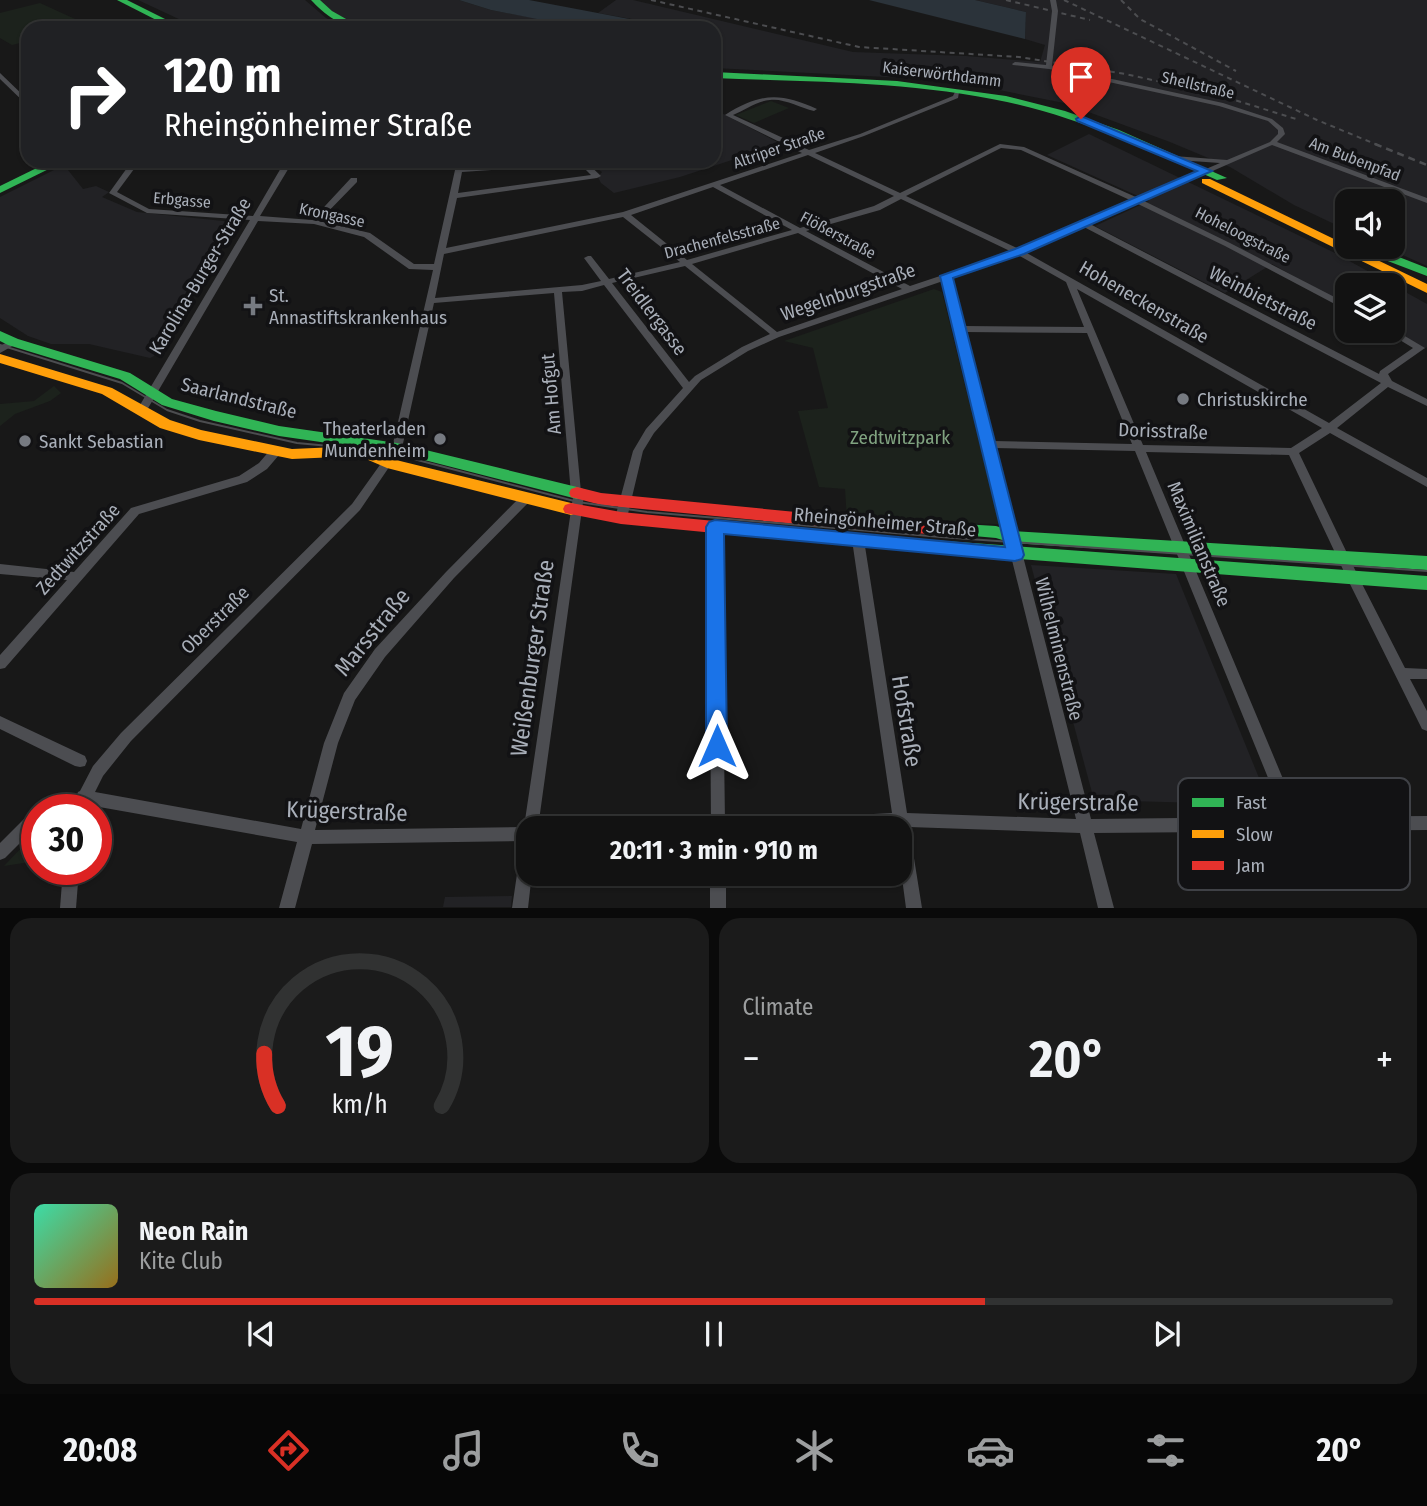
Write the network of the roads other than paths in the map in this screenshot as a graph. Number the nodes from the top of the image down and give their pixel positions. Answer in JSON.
{"nodes":[{"id":1,"x":121,"y":0,"type":"edge"},
{"id":2,"x":315,"y":0,"type":"edge"},
{"id":3,"x":1053,"y":0,"type":"edge"},
{"id":4,"x":164,"y":21,"type":"edge"},
{"id":5,"x":344,"y":21,"type":"edge"},
{"id":6,"x":1015,"y":64,"type":"dead end"},
{"id":7,"x":1049,"y":67,"type":"junction"},
{"id":8,"x":0,"y":75,"type":"edge"},
{"id":9,"x":721,"y":77,"type":"edge"},
{"id":10,"x":721,"y":77,"type":"edge"},
{"id":11,"x":957,"y":93,"type":"junction"},
{"id":12,"x":21,"y":97,"type":"edge"},
{"id":13,"x":814,"y":109,"type":"dead end"},
{"id":14,"x":1272,"y":143,"type":"junction"},
{"id":15,"x":1007,"y":145,"type":"joint"},
{"id":16,"x":808,"y":153,"type":"junction"},
{"id":17,"x":1177,"y":158,"type":"junction"},
{"id":18,"x":1230,"y":161,"type":"junction"},
{"id":19,"x":32,"y":168,"type":"edge"},
{"id":20,"x":46,"y":168,"type":"edge"},
{"id":21,"x":131,"y":168,"type":"edge"},
{"id":22,"x":285,"y":168,"type":"edge"},
{"id":23,"x":456,"y":168,"type":"edge"},
{"id":24,"x":589,"y":168,"type":"edge"},
{"id":25,"x":1204,"y":179,"type":"junction"},
{"id":26,"x":354,"y":180,"type":"dead end"},
{"id":27,"x":0,"y":183,"type":"edge"},
{"id":28,"x":714,"y":185,"type":"junction"},
{"id":29,"x":0,"y":190,"type":"edge"},
{"id":30,"x":453,"y":196,"type":"junction"},
{"id":31,"x":898,"y":197,"type":"junction"},
{"id":32,"x":1138,"y":201,"type":"junction"},
{"id":33,"x":1427,"y":201,"type":"edge"},
{"id":34,"x":625,"y":214,"type":"junction"},
{"id":35,"x":254,"y":218,"type":"junction"},
{"id":36,"x":314,"y":222,"type":"junction"},
{"id":37,"x":1084,"y":224,"type":"junction"},
{"id":38,"x":801,"y":231,"type":"junction"},
{"id":39,"x":1311,"y":232,"type":"junction"},
{"id":40,"x":1335,"y":234,"type":"edge"},
{"id":41,"x":1019,"y":252,"type":"junction"},
{"id":42,"x":440,"y":253,"type":"junction"},
{"id":43,"x":588,"y":258,"type":"dead end"},
{"id":44,"x":1386,"y":259,"type":"edge"},
{"id":45,"x":1393,"y":259,"type":"edge"},
{"id":46,"x":686,"y":263,"type":"junction"},
{"id":47,"x":437,"y":267,"type":"junction"},
{"id":48,"x":1427,"y":272,"type":"edge"},
{"id":49,"x":946,"y":276,"type":"junction"},
{"id":50,"x":1069,"y":279,"type":"junction"},
{"id":51,"x":1427,"y":279,"type":"edge"},
{"id":52,"x":607,"y":282,"type":"junction"},
{"id":53,"x":1427,"y":289,"type":"edge"},
{"id":54,"x":911,"y":290,"type":"junction"},
{"id":55,"x":558,"y":291,"type":"junction"},
{"id":56,"x":1427,"y":298,"type":"edge"},
{"id":57,"x":429,"y":301,"type":"junction"},
{"id":58,"x":1335,"y":301,"type":"edge"},
{"id":59,"x":959,"y":329,"type":"junction"},
{"id":60,"x":1090,"y":330,"type":"junction"},
{"id":61,"x":776,"y":335,"type":"junction"},
{"id":62,"x":1405,"y":340,"type":"edge"},
{"id":63,"x":4,"y":342,"type":"edge"},
{"id":64,"x":0,"y":359,"type":"edge"},
{"id":65,"x":1388,"y":382,"type":"junction"},
{"id":66,"x":688,"y":388,"type":"junction"},
{"id":67,"x":150,"y":391,"type":"junction"},
{"id":68,"x":1427,"y":403,"type":"edge"},
{"id":69,"x":142,"y":410,"type":"junction"},
{"id":70,"x":1330,"y":428,"type":"junction"},
{"id":71,"x":988,"y":444,"type":"junction"},
{"id":72,"x":397,"y":448,"type":"junction"},
{"id":73,"x":1137,"y":448,"type":"junction"},
{"id":74,"x":275,"y":452,"type":"junction"},
{"id":75,"x":1293,"y":452,"type":"junction"},
{"id":76,"x":387,"y":463,"type":"junction"},
{"id":77,"x":1427,"y":483,"type":"edge"},
{"id":78,"x":525,"y":499,"type":"junction"},
{"id":79,"x":577,"y":500,"type":"junction"},
{"id":80,"x":623,"y":511,"type":"junction"},
{"id":81,"x":715,"y":527,"type":"junction"},
{"id":82,"x":1012,"y":537,"type":"junction"},
{"id":83,"x":858,"y":540,"type":"junction"},
{"id":84,"x":1179,"y":546,"type":"junction"},
{"id":85,"x":1015,"y":555,"type":"junction"},
{"id":86,"x":1344,"y":558,"type":"junction"},
{"id":87,"x":1427,"y":563,"type":"edge"},
{"id":88,"x":1187,"y":564,"type":"junction"},
{"id":89,"x":0,"y":569,"type":"edge"},
{"id":90,"x":78,"y":577,"type":"junction"},
{"id":91,"x":1353,"y":578,"type":"junction"},
{"id":92,"x":1427,"y":583,"type":"edge"},
{"id":93,"x":0,"y":664,"type":"edge"},
{"id":94,"x":1401,"y":673,"type":"junction"},
{"id":95,"x":1427,"y":674,"type":"edge"},
{"id":96,"x":0,"y":722,"type":"edge"},
{"id":97,"x":1427,"y":725,"type":"edge"},
{"id":98,"x":80,"y":761,"type":"dead end"},
{"id":99,"x":1276,"y":778,"type":"edge"},
{"id":100,"x":86,"y":794,"type":"edge"},
{"id":101,"x":112,"y":809,"type":"edge"},
{"id":102,"x":533,"y":816,"type":"edge"},
{"id":103,"x":718,"y":816,"type":"edge"},
{"id":104,"x":900,"y":816,"type":"edge"},
{"id":105,"x":912,"y":820,"type":"edge"},
{"id":106,"x":1084,"y":826,"type":"junction"},
{"id":107,"x":1178,"y":826,"type":"edge"},
{"id":108,"x":21,"y":832,"type":"edge"},
{"id":109,"x":516,"y":834,"type":"edge"},
{"id":110,"x":308,"y":837,"type":"junction"},
{"id":111,"x":0,"y":853,"type":"edge"},
{"id":112,"x":70,"y":885,"type":"edge"},
{"id":113,"x":523,"y":886,"type":"edge"},
{"id":114,"x":718,"y":886,"type":"edge"},
{"id":115,"x":911,"y":886,"type":"edge"},
{"id":116,"x":68,"y":908,"type":"edge"},
{"id":117,"x":287,"y":908,"type":"edge"},
{"id":118,"x":520,"y":908,"type":"edge"},
{"id":119,"x":718,"y":908,"type":"edge"},
{"id":120,"x":914,"y":908,"type":"edge"},
{"id":121,"x":1106,"y":908,"type":"edge"}],
"edges":[{"from":1,"to":4,"type":"main road"},
{"from":2,"to":5,"type":"main road"},
{"from":3,"to":7,"type":"street"},
{"from":6,"to":7,"type":"street","name":"Shellstraße"},
{"from":7,"to":14,"type":"street","name":"Shellstraße"},
{"from":8,"to":12,"type":"street"},
{"from":9,"to":11,"type":"main road","name":"Kaiserwörthdamm"},
{"from":10,"to":17,"type":"main road","name":"Kaiserwörthdamm"},
{"from":11,"to":16,"type":"street","name":"Altriper Straße"},
{"from":11,"to":25,"type":"main road","name":"Kaiserwörthdamm"},
{"from":13,"to":16,"type":"street","name":"Hoheneckenstraße"},
{"from":14,"to":18,"type":"street"},
{"from":14,"to":33,"type":"street","name":"Am Bubenpfad"},
{"from":15,"to":31,"type":"street","name":"Drachenfelsstraße"},
{"from":15,"to":32,"type":"street","name":"Hoheloogstraße"},
{"from":16,"to":28,"type":"street","name":"Altriper Straße"},
{"from":16,"to":31,"type":"street","name":"Hoheneckenstraße"},
{"from":17,"to":18,"type":"street"},
{"from":17,"to":25,"type":"main road","name":"Kaiserwörthdamm"},
{"from":18,"to":25,"type":"street"},
{"from":19,"to":27,"type":"main road"},
{"from":20,"to":29,"type":"main road"},
{"from":21,"to":35,"type":"street","name":"Erbgasse"},
{"from":22,"to":35,"type":"street","name":"Karolina-Burger-Straße"},
{"from":23,"to":30,"type":"street"},
{"from":24,"to":30,"type":"street"},
{"from":25,"to":32,"type":"street","name":"Wegelnburgstraße"},
{"from":25,"to":39,"type":"main road","name":"Kaiserwörthdamm"},
{"from":25,"to":40,"type":"main road","name":"Kaiserwörthdamm"},
{"from":26,"to":36,"type":"street"},
{"from":28,"to":34,"type":"street","name":"Altriper Straße"},
{"from":28,"to":38,"type":"street","name":"Flößerstraße"},
{"from":30,"to":42,"type":"street"},
{"from":31,"to":38,"type":"street","name":"Drachenfelsstraße"},
{"from":31,"to":41,"type":"street","name":"Hoheneckenstraße"},
{"from":32,"to":37,"type":"street","name":"Wegelnburgstraße"},
{"from":32,"to":58,"type":"street","name":"Hoheloogstraße"},
{"from":34,"to":42,"type":"street","name":"Altriper Straße"},
{"from":34,"to":46,"type":"street"},
{"from":35,"to":36,"type":"street","name":"Krongasse"},
{"from":35,"to":67,"type":"street","name":"Karolina-Burger-Straße"},
{"from":36,"to":47,"type":"street","name":"Krongasse"},
{"from":37,"to":41,"type":"street","name":"Wegelnburgstraße"},
{"from":37,"to":65,"type":"street","name":"Weinbietstraße"},
{"from":38,"to":46,"type":"street","name":"Drachenfelsstraße"},
{"from":38,"to":54,"type":"street","name":"Flößerstraße"},
{"from":39,"to":53,"type":"main road"},
{"from":39,"to":56,"type":"main road"},
{"from":41,"to":49,"type":"street","name":"Wegelnburgstraße"},
{"from":41,"to":50,"type":"street","name":"Hoheneckenstraße"},
{"from":42,"to":47,"type":"street"},
{"from":43,"to":52,"type":"street","name":"Treidlergasse"},
{"from":44,"to":51,"type":"main road"},
{"from":45,"to":48,"type":"main road"},
{"from":46,"to":52,"type":"street","name":"Drachenfelsstraße"},
{"from":46,"to":61,"type":"street"},
{"from":47,"to":57,"type":"street"},
{"from":49,"to":54,"type":"street","name":"Wegelnburgstraße"},
{"from":49,"to":59,"type":"street","name":"Wilhelminenstraße"},
{"from":50,"to":60,"type":"street","name":"Maximilianstraße"},
{"from":50,"to":70,"type":"street","name":"Hoheneckenstraße"},
{"from":52,"to":55,"type":"street","name":"Drachenfelsstraße"},
{"from":52,"to":66,"type":"street","name":"Treidlergasse"},
{"from":54,"to":61,"type":"street","name":"Wegelnburgstraße"},
{"from":55,"to":57,"type":"street","name":"Drachenfelsstraße"},
{"from":55,"to":79,"type":"street","name":"Am Hofgut"},
{"from":57,"to":72,"type":"street"},
{"from":59,"to":60,"type":"street"},
{"from":59,"to":71,"type":"street","name":"Wilhelminenstraße"},
{"from":60,"to":73,"type":"street","name":"Maximilianstraße"},
{"from":61,"to":66,"type":"street","name":"Wegelnburgstraße"},
{"from":62,"to":65,"type":"street"},
{"from":63,"to":67,"type":"main road","name":"Saarlandstraße"},
{"from":64,"to":69,"type":"main road"},
{"from":65,"to":68,"type":"street","name":"Weinbietstraße"},
{"from":65,"to":70,"type":"street"},
{"from":66,"to":80,"type":"street","name":"Wegelnburgstraße"},
{"from":67,"to":69,"type":"street","name":"Karolina-Burger-Straße"},
{"from":67,"to":72,"type":"main road","name":"Saarlandstraße"},
{"from":69,"to":74,"type":"main road"},
{"from":70,"to":75,"type":"street"},
{"from":70,"to":77,"type":"street","name":"Hoheneckenstraße"},
{"from":71,"to":73,"type":"street","name":"Dorisstraße"},
{"from":71,"to":82,"type":"street","name":"Wilhelminenstraße"},
{"from":72,"to":76,"type":"street","name":"Oberstraße"},
{"from":72,"to":79,"type":"main road","name":"Rheingönheimer Straße"},
{"from":73,"to":75,"type":"street","name":"Dorisstraße"},
{"from":73,"to":84,"type":"street","name":"Maximilianstraße"},
{"from":74,"to":76,"type":"main road"},
{"from":74,"to":90,"type":"street","name":"Zedtwitzstraße"},
{"from":75,"to":86,"type":"street"},
{"from":76,"to":78,"type":"main road","name":"Rheingönheimer Straße"},
{"from":76,"to":100,"type":"street","name":"Oberstraße"},
{"from":78,"to":79,"type":"main road","name":"Rheingönheimer Straße"},
{"from":78,"to":110,"type":"street","name":"Marsstraße"},
{"from":79,"to":80,"type":"main road","name":"Rheingönheimer Straße"},
{"from":79,"to":102,"type":"street","name":"Weißenburger Straße"},
{"from":80,"to":81,"type":"main road","name":"Rheingönheimer Straße"},
{"from":80,"to":82,"type":"main road","name":"Rheingönheimer Straße"},
{"from":81,"to":83,"type":"main road","name":"Rheingönheimer Straße"},
{"from":81,"to":103,"type":"street"},
{"from":82,"to":84,"type":"main road","name":"Rheingönheimer Straße"},
{"from":82,"to":85,"type":"street","name":"Wilhelminenstraße"},
{"from":83,"to":85,"type":"main road","name":"Rheingönheimer Straße"},
{"from":83,"to":104,"type":"street","name":"Hofstraße"},
{"from":84,"to":86,"type":"main road","name":"Rheingönheimer Straße"},
{"from":84,"to":88,"type":"street","name":"Maximilianstraße"},
{"from":85,"to":88,"type":"main road","name":"Rheingönheimer Straße"},
{"from":85,"to":106,"type":"street","name":"Wilhelminenstraße"},
{"from":86,"to":87,"type":"main road","name":"Rheingönheimer Straße"},
{"from":86,"to":91,"type":"street"},
{"from":88,"to":91,"type":"main road","name":"Rheingönheimer Straße"},
{"from":88,"to":99,"type":"street","name":"Maximilianstraße"},
{"from":89,"to":90,"type":"street"},
{"from":90,"to":93,"type":"street","name":"Zedtwitzstraße"},
{"from":91,"to":92,"type":"main road","name":"Rheingönheimer Straße"},
{"from":91,"to":94,"type":"street"},
{"from":94,"to":95,"type":"street"},
{"from":94,"to":97,"type":"street"},
{"from":96,"to":98,"type":"street"},
{"from":101,"to":110,"type":"street","name":"Krügerstraße"},
{"from":105,"to":106,"type":"street","name":"Krügerstraße"},
{"from":106,"to":107,"type":"street","name":"Krügerstraße"},
{"from":106,"to":121,"type":"street","name":"Wilhelminenstraße"},
{"from":108,"to":111,"type":"street"},
{"from":109,"to":110,"type":"street","name":"Krügerstraße"},
{"from":110,"to":117,"type":"street","name":"Marsstraße"},
{"from":112,"to":116,"type":"street"},
{"from":113,"to":118,"type":"street"},
{"from":114,"to":119,"type":"street"},
{"from":115,"to":120,"type":"street","name":"Hofstraße"}]}
